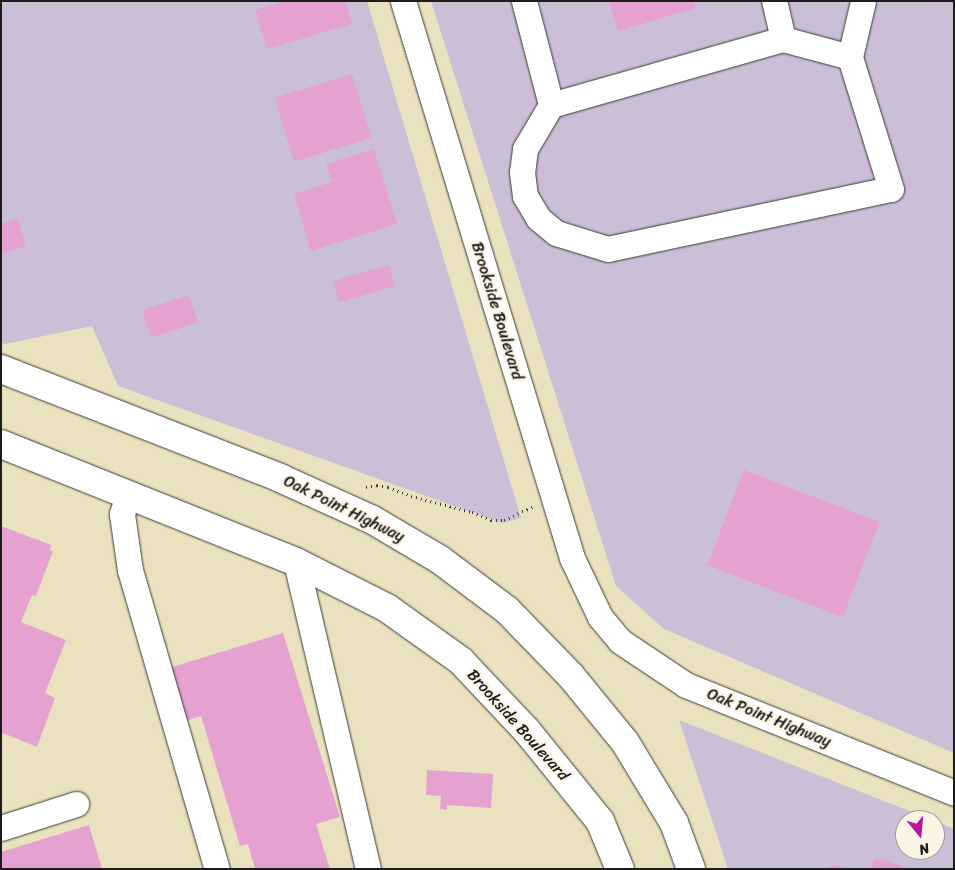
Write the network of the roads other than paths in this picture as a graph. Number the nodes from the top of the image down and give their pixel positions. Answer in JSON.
{"nodes":[{"id":1,"x":402,"y":1,"type":"edge"},
{"id":2,"x":524,"y":1,"type":"edge"},
{"id":3,"x":774,"y":1,"type":"edge"},
{"id":4,"x":863,"y":1,"type":"edge"},
{"id":5,"x":783,"y":38,"type":"junction"},
{"id":6,"x":850,"y":57,"type":"junction"},
{"id":7,"x":551,"y":105,"type":"junction"},
{"id":8,"x":1,"y":369,"type":"edge"},
{"id":9,"x":1,"y":444,"type":"edge"},
{"id":10,"x":128,"y":495,"type":"junction"},
{"id":11,"x":296,"y":562,"type":"junction"},
{"id":12,"x":600,"y":617,"type":"joint"},
{"id":13,"x":954,"y":793,"type":"edge"},
{"id":14,"x":76,"y":804,"type":"dead end"},
{"id":15,"x":1,"y":828,"type":"edge"},
{"id":16,"x":217,"y":869,"type":"edge"},
{"id":17,"x":368,"y":869,"type":"edge"},
{"id":18,"x":620,"y":869,"type":"edge"},
{"id":19,"x":691,"y":869,"type":"edge"}],
"edges":[{"from":1,"to":12,"type":"street","name":"Brookside Boulevard"},
{"from":2,"to":7,"type":"street"},
{"from":3,"to":5,"type":"street"},
{"from":4,"to":6,"type":"street"},
{"from":5,"to":6,"type":"street"},
{"from":5,"to":7,"type":"street"},
{"from":6,"to":7,"type":"street"},
{"from":8,"to":19,"type":"main road","name":"Oak Point Highway"},
{"from":9,"to":10,"type":"main road"},
{"from":10,"to":11,"type":"main road"},
{"from":10,"to":16,"type":"street"},
{"from":11,"to":17,"type":"street"},
{"from":11,"to":18,"type":"main road","name":"Brookside Boulevard"},
{"from":12,"to":13,"type":"street","name":"Oak Point Highway"},
{"from":14,"to":15,"type":"street"}]}
